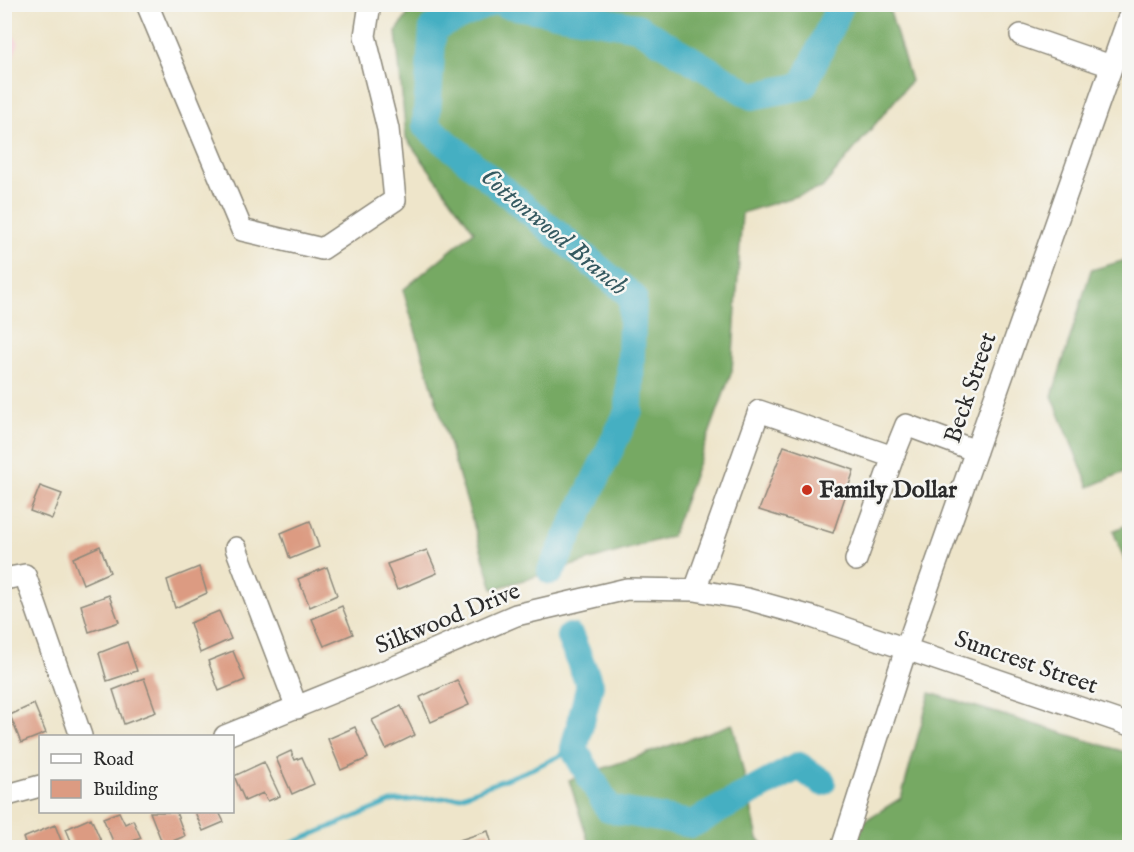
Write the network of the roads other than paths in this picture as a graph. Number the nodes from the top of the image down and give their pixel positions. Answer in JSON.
{"nodes":[{"id":1,"x":147,"y":4,"type":"edge"},
{"id":2,"x":370,"y":4,"type":"edge"},
{"id":3,"x":1130,"y":14,"type":"edge"},
{"id":4,"x":1021,"y":35,"type":"dead end"},
{"id":5,"x":1111,"y":66,"type":"junction"},
{"id":6,"x":976,"y":451,"type":"junction"},
{"id":7,"x":893,"y":457,"type":"junction"},
{"id":8,"x":236,"y":548,"type":"dead end"},
{"id":9,"x":856,"y":560,"type":"dead end"},
{"id":10,"x":4,"y":579,"type":"edge"},
{"id":11,"x":695,"y":590,"type":"junction"},
{"id":12,"x":906,"y":650,"type":"junction"},
{"id":13,"x":297,"y":708,"type":"junction"},
{"id":14,"x":1130,"y":725,"type":"edge"},
{"id":15,"x":81,"y":735,"type":"edge"},
{"id":16,"x":228,"y":735,"type":"edge"},
{"id":17,"x":39,"y":786,"type":"edge"},
{"id":18,"x":4,"y":796,"type":"edge"},
{"id":19,"x":842,"y":848,"type":"edge"}],
"edges":[{"from":1,"to":2,"type":"street"},
{"from":3,"to":5,"type":"street","name":"Beck Street"},
{"from":4,"to":5,"type":"street"},
{"from":5,"to":6,"type":"street","name":"Beck Street"},
{"from":6,"to":7,"type":"street"},
{"from":6,"to":12,"type":"street","name":"Beck Street"},
{"from":7,"to":9,"type":"street"},
{"from":7,"to":11,"type":"street"},
{"from":8,"to":13,"type":"street"},
{"from":10,"to":15,"type":"street"},
{"from":11,"to":12,"type":"street","name":"Silkwood Drive"},
{"from":11,"to":13,"type":"street","name":"Silkwood Drive"},
{"from":12,"to":14,"type":"street","name":"Suncrest Street"},
{"from":12,"to":19,"type":"street","name":"Beck Street"},
{"from":13,"to":16,"type":"street","name":"Silkwood Drive"},
{"from":17,"to":18,"type":"street"}]}
